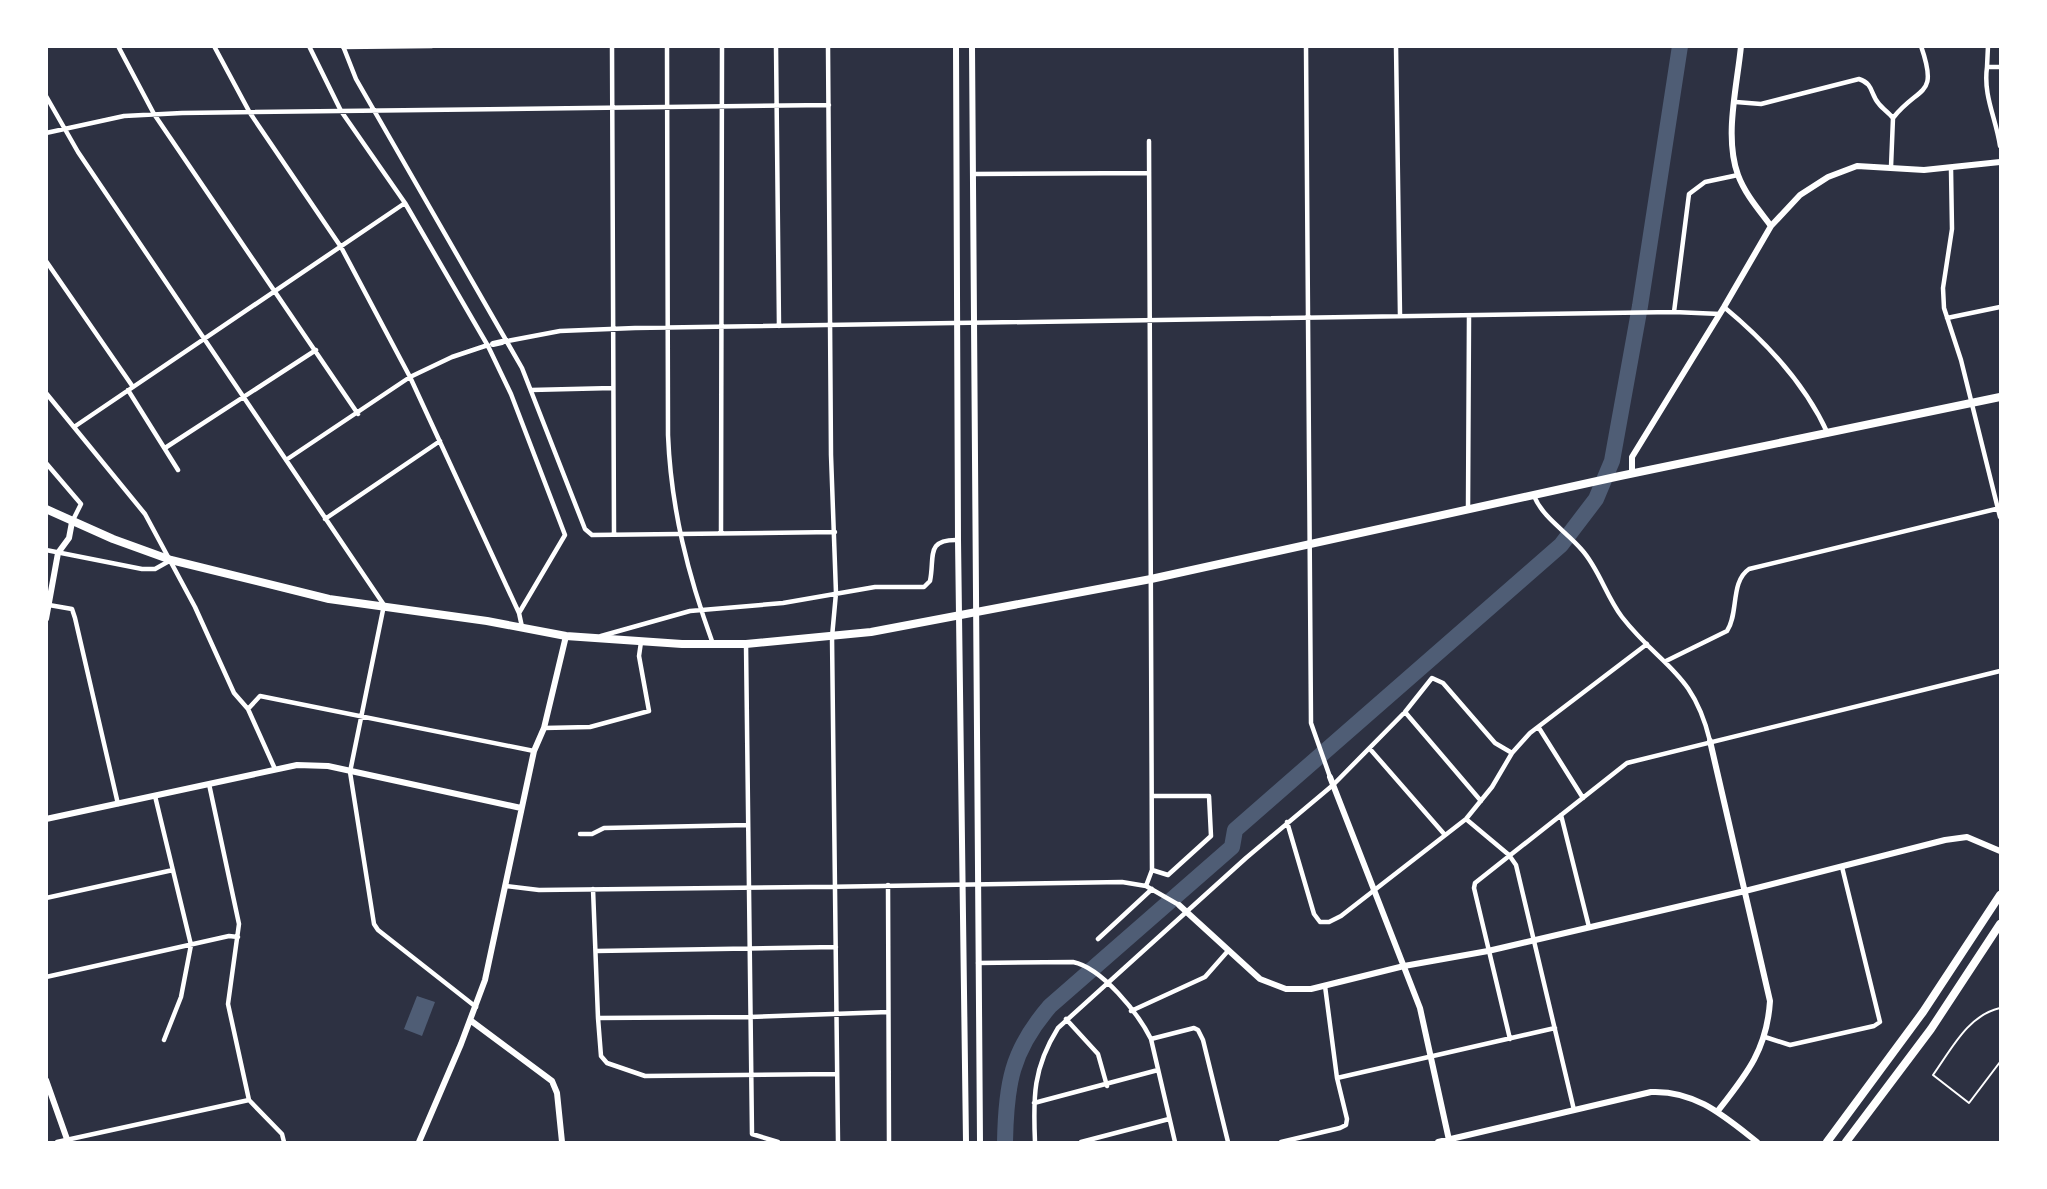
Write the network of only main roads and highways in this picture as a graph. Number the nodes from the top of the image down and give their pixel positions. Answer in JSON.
{"nodes":[{"id":1,"x":1998,"y":396,"type":"edge"},
{"id":2,"x":46,"y":509,"type":"edge"},
{"id":3,"x":2001,"y":895,"type":"edge"},
{"id":4,"x":2001,"y":924,"type":"edge"},
{"id":5,"x":1827,"y":1143,"type":"edge"},
{"id":6,"x":1846,"y":1143,"type":"edge"}],
"edges":[{"from":1,"to":2,"type":"highway"},
{"from":3,"to":5,"type":"highway"},
{"from":4,"to":6,"type":"highway"}]}
